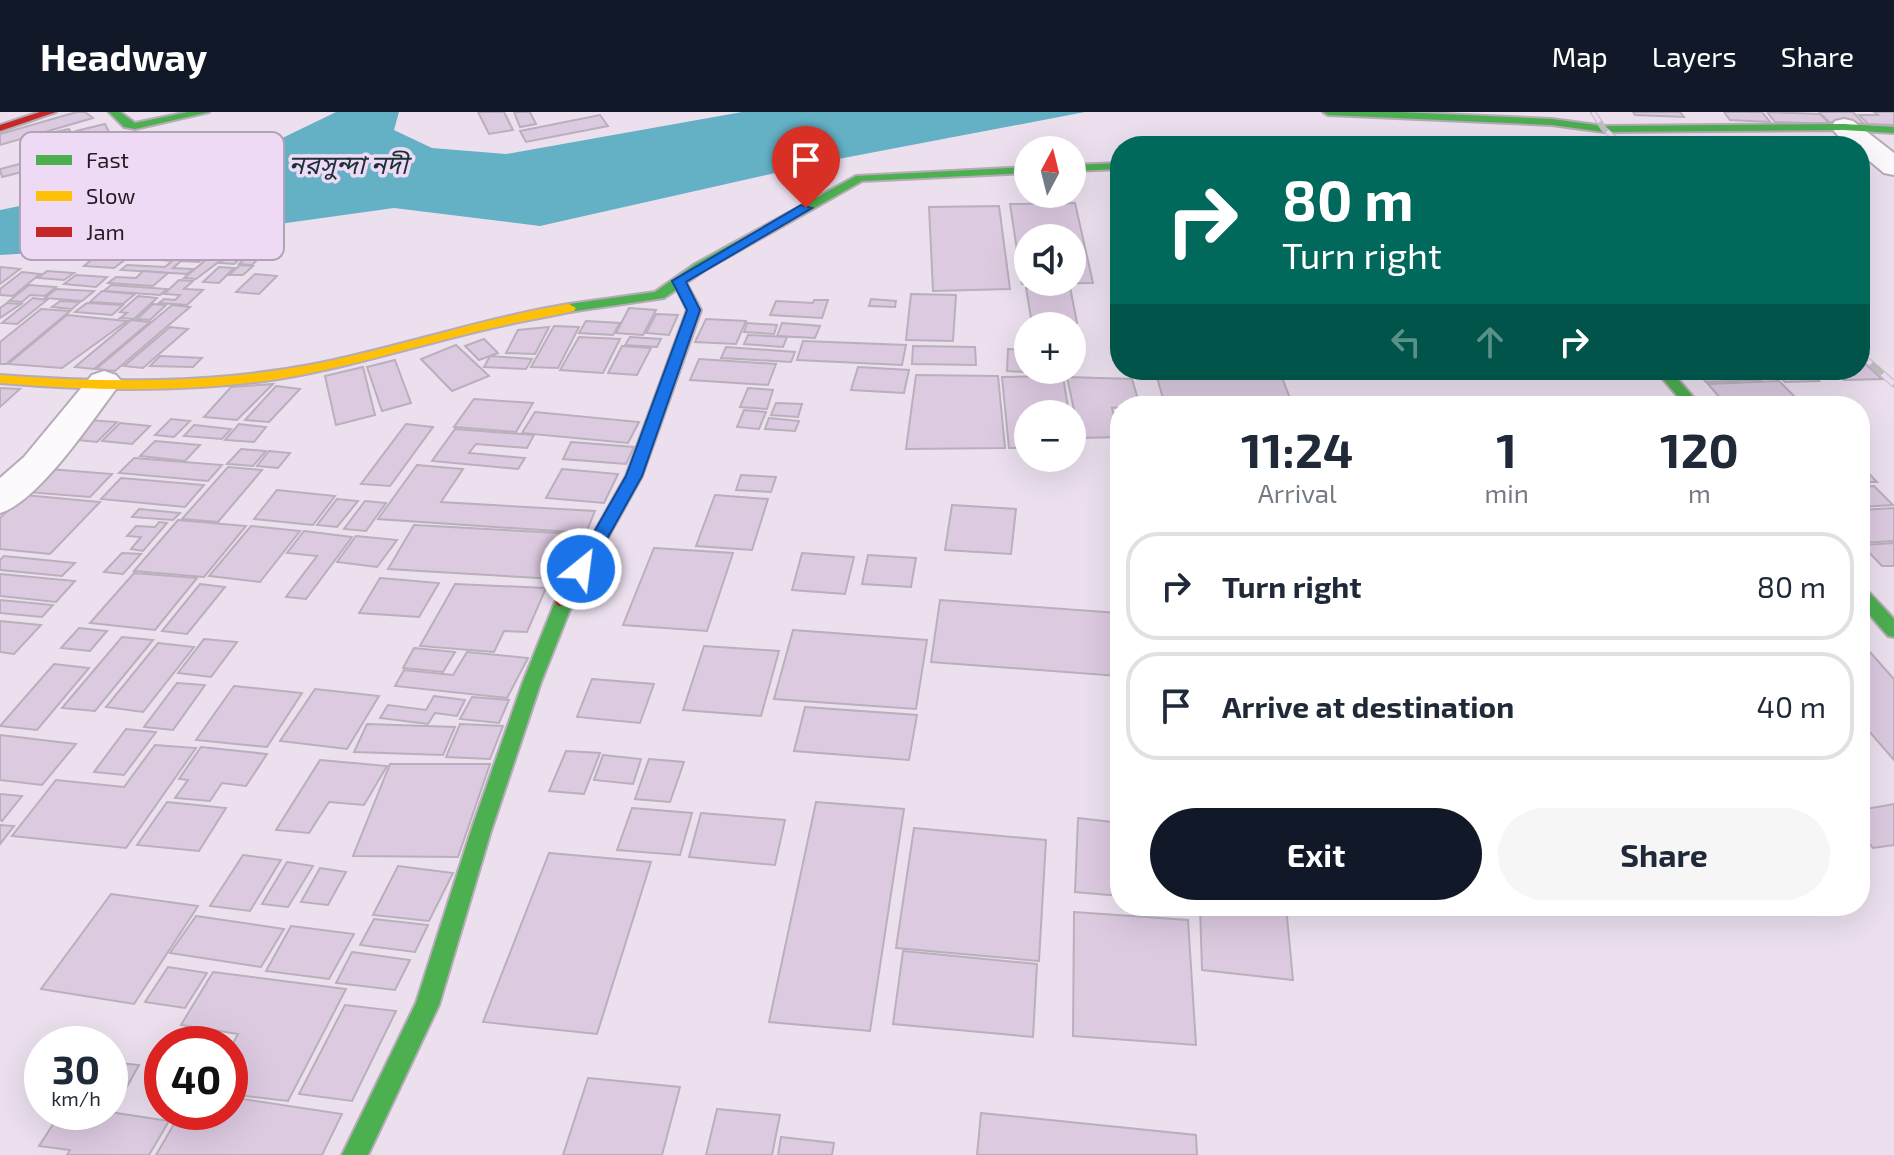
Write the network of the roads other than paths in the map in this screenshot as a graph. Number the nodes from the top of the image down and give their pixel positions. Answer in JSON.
{"nodes":[{"id":1,"x":51,"y":112,"type":"edge"},
{"id":2,"x":114,"y":112,"type":"edge"},
{"id":3,"x":204,"y":112,"type":"edge"},
{"id":4,"x":1328,"y":112,"type":"edge"},
{"id":5,"x":1844,"y":127,"type":"junction"},
{"id":6,"x":0,"y":128,"type":"edge"},
{"id":7,"x":1894,"y":130,"type":"edge"},
{"id":8,"x":1855,"y":136,"type":"edge"},
{"id":9,"x":1870,"y":148,"type":"edge"},
{"id":10,"x":1110,"y":166,"type":"edge"},
{"id":11,"x":1086,"y":167,"type":"edge"},
{"id":12,"x":1894,"y":167,"type":"edge"},
{"id":13,"x":1014,"y":171,"type":"edge"},
{"id":14,"x":679,"y":281,"type":"junction"},
{"id":15,"x":0,"y":379,"type":"edge"},
{"id":16,"x":1671,"y":380,"type":"edge"},
{"id":17,"x":104,"y":382,"type":"junction"},
{"id":18,"x":1685,"y":396,"type":"edge"},
{"id":19,"x":0,"y":500,"type":"edge"},
{"id":20,"x":1870,"y":604,"type":"edge"},
{"id":21,"x":1894,"y":631,"type":"edge"},
{"id":22,"x":355,"y":1155,"type":"edge"}],
"edges":[{"from":1,"to":6,"type":"street"},
{"from":2,"to":3,"type":"street"},
{"from":4,"to":5,"type":"street"},
{"from":5,"to":7,"type":"street"},
{"from":5,"to":8,"type":"street"},
{"from":9,"to":12,"type":"street"},
{"from":10,"to":11,"type":"street"},
{"from":13,"to":14,"type":"street"},
{"from":14,"to":17,"type":"street"},
{"from":14,"to":22,"type":"street"},
{"from":15,"to":17,"type":"street"},
{"from":16,"to":18,"type":"street"},
{"from":17,"to":19,"type":"street"},
{"from":20,"to":21,"type":"street"}]}
